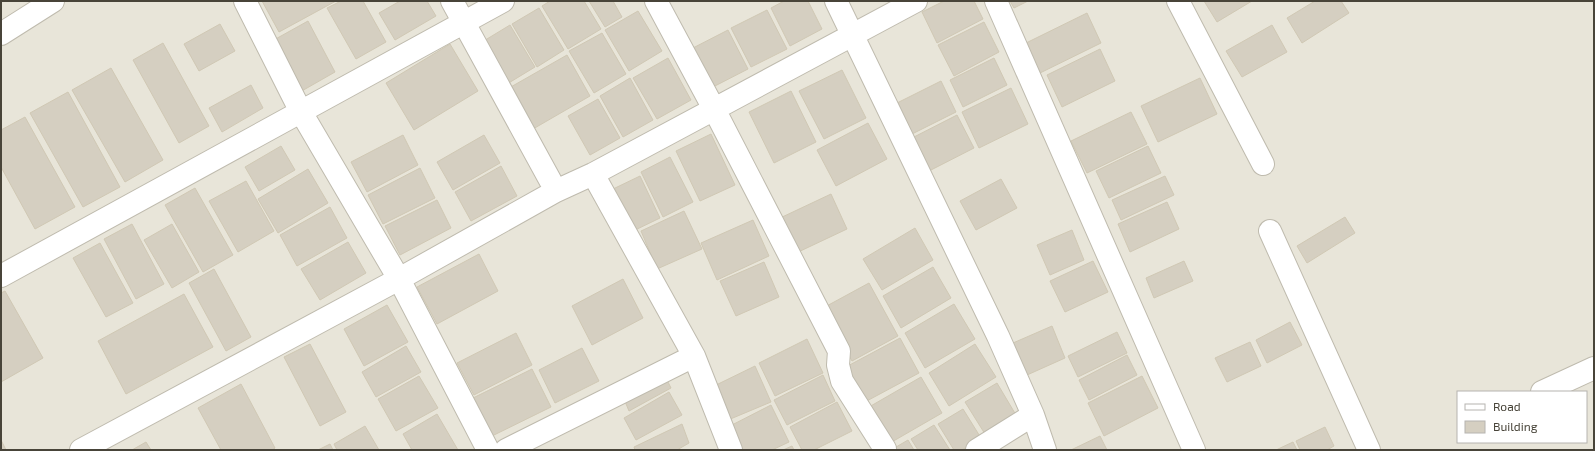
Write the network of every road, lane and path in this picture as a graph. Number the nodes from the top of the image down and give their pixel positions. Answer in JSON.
{"nodes":[{"id":1,"x":53,"y":1,"type":"edge"},
{"id":2,"x":245,"y":1,"type":"edge"},
{"id":3,"x":452,"y":1,"type":"edge"},
{"id":4,"x":503,"y":1,"type":"edge"},
{"id":5,"x":656,"y":1,"type":"edge"},
{"id":6,"x":836,"y":1,"type":"edge"},
{"id":7,"x":916,"y":1,"type":"edge"},
{"id":8,"x":996,"y":1,"type":"edge"},
{"id":9,"x":1178,"y":1,"type":"edge"},
{"id":10,"x":464,"y":22,"type":"junction"},
{"id":11,"x":1,"y":34,"type":"edge"},
{"id":12,"x":853,"y":35,"type":"junction"},
{"id":13,"x":714,"y":109,"type":"junction"},
{"id":14,"x":301,"y":112,"type":"junction"},
{"id":15,"x":1263,"y":164,"type":"dead end"},
{"id":16,"x":593,"y":174,"type":"junction"},
{"id":17,"x":556,"y":191,"type":"junction"},
{"id":18,"x":1270,"y":231,"type":"dead end"},
{"id":19,"x":1,"y":276,"type":"edge"},
{"id":20,"x":399,"y":279,"type":"junction"},
{"id":21,"x":694,"y":356,"type":"junction"},
{"id":22,"x":1594,"y":368,"type":"edge"},
{"id":23,"x":1544,"y":391,"type":"edge"},
{"id":24,"x":1033,"y":415,"type":"junction"},
{"id":25,"x":885,"y":449,"type":"edge"},
{"id":26,"x":81,"y":450,"type":"edge"},
{"id":27,"x":488,"y":450,"type":"edge"},
{"id":28,"x":506,"y":450,"type":"edge"},
{"id":29,"x":731,"y":450,"type":"edge"},
{"id":30,"x":977,"y":450,"type":"edge"},
{"id":31,"x":1045,"y":450,"type":"edge"},
{"id":32,"x":1194,"y":450,"type":"edge"},
{"id":33,"x":1369,"y":450,"type":"edge"}],
"edges":[{"from":1,"to":11,"type":"street"},
{"from":2,"to":14,"type":"street"},
{"from":3,"to":10,"type":"street"},
{"from":4,"to":10,"type":"street"},
{"from":5,"to":13,"type":"street"},
{"from":6,"to":12,"type":"street"},
{"from":7,"to":12,"type":"street"},
{"from":8,"to":32,"type":"street"},
{"from":9,"to":15,"type":"street"},
{"from":10,"to":14,"type":"street"},
{"from":10,"to":17,"type":"street"},
{"from":12,"to":13,"type":"street"},
{"from":12,"to":24,"type":"street"},
{"from":13,"to":16,"type":"street"},
{"from":13,"to":25,"type":"street"},
{"from":14,"to":19,"type":"street"},
{"from":14,"to":20,"type":"street"},
{"from":16,"to":17,"type":"street"},
{"from":16,"to":21,"type":"street"},
{"from":17,"to":20,"type":"street"},
{"from":18,"to":33,"type":"street"},
{"from":20,"to":26,"type":"street"},
{"from":20,"to":27,"type":"street"},
{"from":21,"to":28,"type":"street"},
{"from":21,"to":29,"type":"street"},
{"from":22,"to":23,"type":"street"},
{"from":24,"to":30,"type":"street"},
{"from":24,"to":31,"type":"street"}]}
